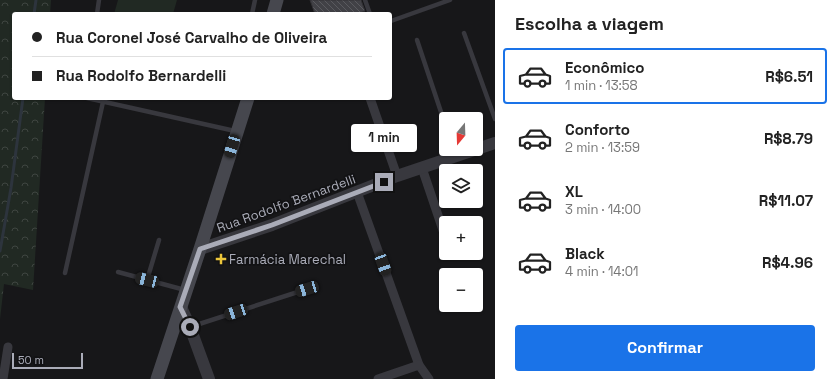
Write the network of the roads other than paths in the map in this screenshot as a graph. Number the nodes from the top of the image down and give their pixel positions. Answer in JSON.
{"nodes":[{"id":1,"x":99,"y":0,"type":"edge"},
{"id":2,"x":255,"y":0,"type":"edge"},
{"id":3,"x":277,"y":0,"type":"edge"},
{"id":4,"x":365,"y":0,"type":"edge"},
{"id":5,"x":450,"y":0,"type":"edge"},
{"id":6,"x":97,"y":12,"type":"edge"},
{"id":7,"x":252,"y":12,"type":"edge"},
{"id":8,"x":274,"y":12,"type":"edge"},
{"id":9,"x":369,"y":12,"type":"edge"},
{"id":10,"x":392,"y":21,"type":"edge"},
{"id":11,"x":464,"y":33,"type":"dead end"},
{"id":12,"x":417,"y":40,"type":"dead end"},
{"id":13,"x":95,"y":100,"type":"edge"},
{"id":14,"x":247,"y":100,"type":"edge"},
{"id":15,"x":371,"y":100,"type":"edge"},
{"id":16,"x":103,"y":102,"type":"junction"},
{"id":17,"x":441,"y":112,"type":"edge"},
{"id":18,"x":495,"y":119,"type":"edge"},
{"id":19,"x":237,"y":132,"type":"junction"},
{"id":20,"x":495,"y":142,"type":"edge"},
{"id":21,"x":483,"y":145,"type":"edge"},
{"id":22,"x":448,"y":156,"type":"edge"},
{"id":23,"x":422,"y":168,"type":"junction"},
{"id":24,"x":397,"y":176,"type":"junction"},
{"id":25,"x":357,"y":192,"type":"junction"},
{"id":26,"x":439,"y":218,"type":"edge"},
{"id":27,"x":159,"y":240,"type":"dead end"},
{"id":28,"x":200,"y":249,"type":"junction"},
{"id":29,"x":66,"y":272,"type":"dead end"},
{"id":30,"x":118,"y":272,"type":"dead end"},
{"id":31,"x":147,"y":280,"type":"junction"},
{"id":32,"x":307,"y":289,"type":"dead end"},
{"id":33,"x":186,"y":290,"type":"junction"},
{"id":34,"x":180,"y":307,"type":"junction"},
{"id":35,"x":190,"y":327,"type":"junction"},
{"id":36,"x":8,"y":347,"type":"dead end"},
{"id":37,"x":419,"y":365,"type":"junction"},
{"id":38,"x":4,"y":379,"type":"edge"},
{"id":39,"x":157,"y":379,"type":"edge"},
{"id":40,"x":209,"y":379,"type":"edge"},
{"id":41,"x":378,"y":379,"type":"edge"},
{"id":42,"x":428,"y":379,"type":"edge"}],
"edges":[{"from":1,"to":6,"type":"lane"},
{"from":2,"to":7,"type":"lane"},
{"from":3,"to":8,"type":"main road"},
{"from":4,"to":9,"type":"lane"},
{"from":5,"to":10,"type":"lane"},
{"from":11,"to":18,"type":"lane"},
{"from":12,"to":17,"type":"lane"},
{"from":13,"to":16,"type":"lane"},
{"from":14,"to":19,"type":"main road"},
{"from":15,"to":24,"type":"street"},
{"from":16,"to":19,"type":"lane"},
{"from":16,"to":29,"type":"lane"},
{"from":19,"to":28,"type":"main road"},
{"from":20,"to":21,"type":"street","name":"Rua Rodolfo Bernardelli"},
{"from":22,"to":23,"type":"street","name":"Rua Rodolfo Bernardelli"},
{"from":23,"to":24,"type":"street","name":"Rua Rodolfo Bernardelli"},
{"from":23,"to":26,"type":"street"},
{"from":24,"to":25,"type":"street","name":"Rua Rodolfo Bernardelli"},
{"from":25,"to":28,"type":"street","name":"Rua Rodolfo Bernardelli"},
{"from":25,"to":37,"type":"street"},
{"from":27,"to":31,"type":"lane"},
{"from":28,"to":33,"type":"main road"},
{"from":30,"to":31,"type":"lane"},
{"from":31,"to":33,"type":"lane"},
{"from":32,"to":35,"type":"lane"},
{"from":33,"to":34,"type":"main road"},
{"from":34,"to":35,"type":"street"},
{"from":34,"to":39,"type":"main road"},
{"from":35,"to":40,"type":"street"},
{"from":36,"to":38,"type":"street"},
{"from":37,"to":41,"type":"street"},
{"from":37,"to":42,"type":"street"}]}
